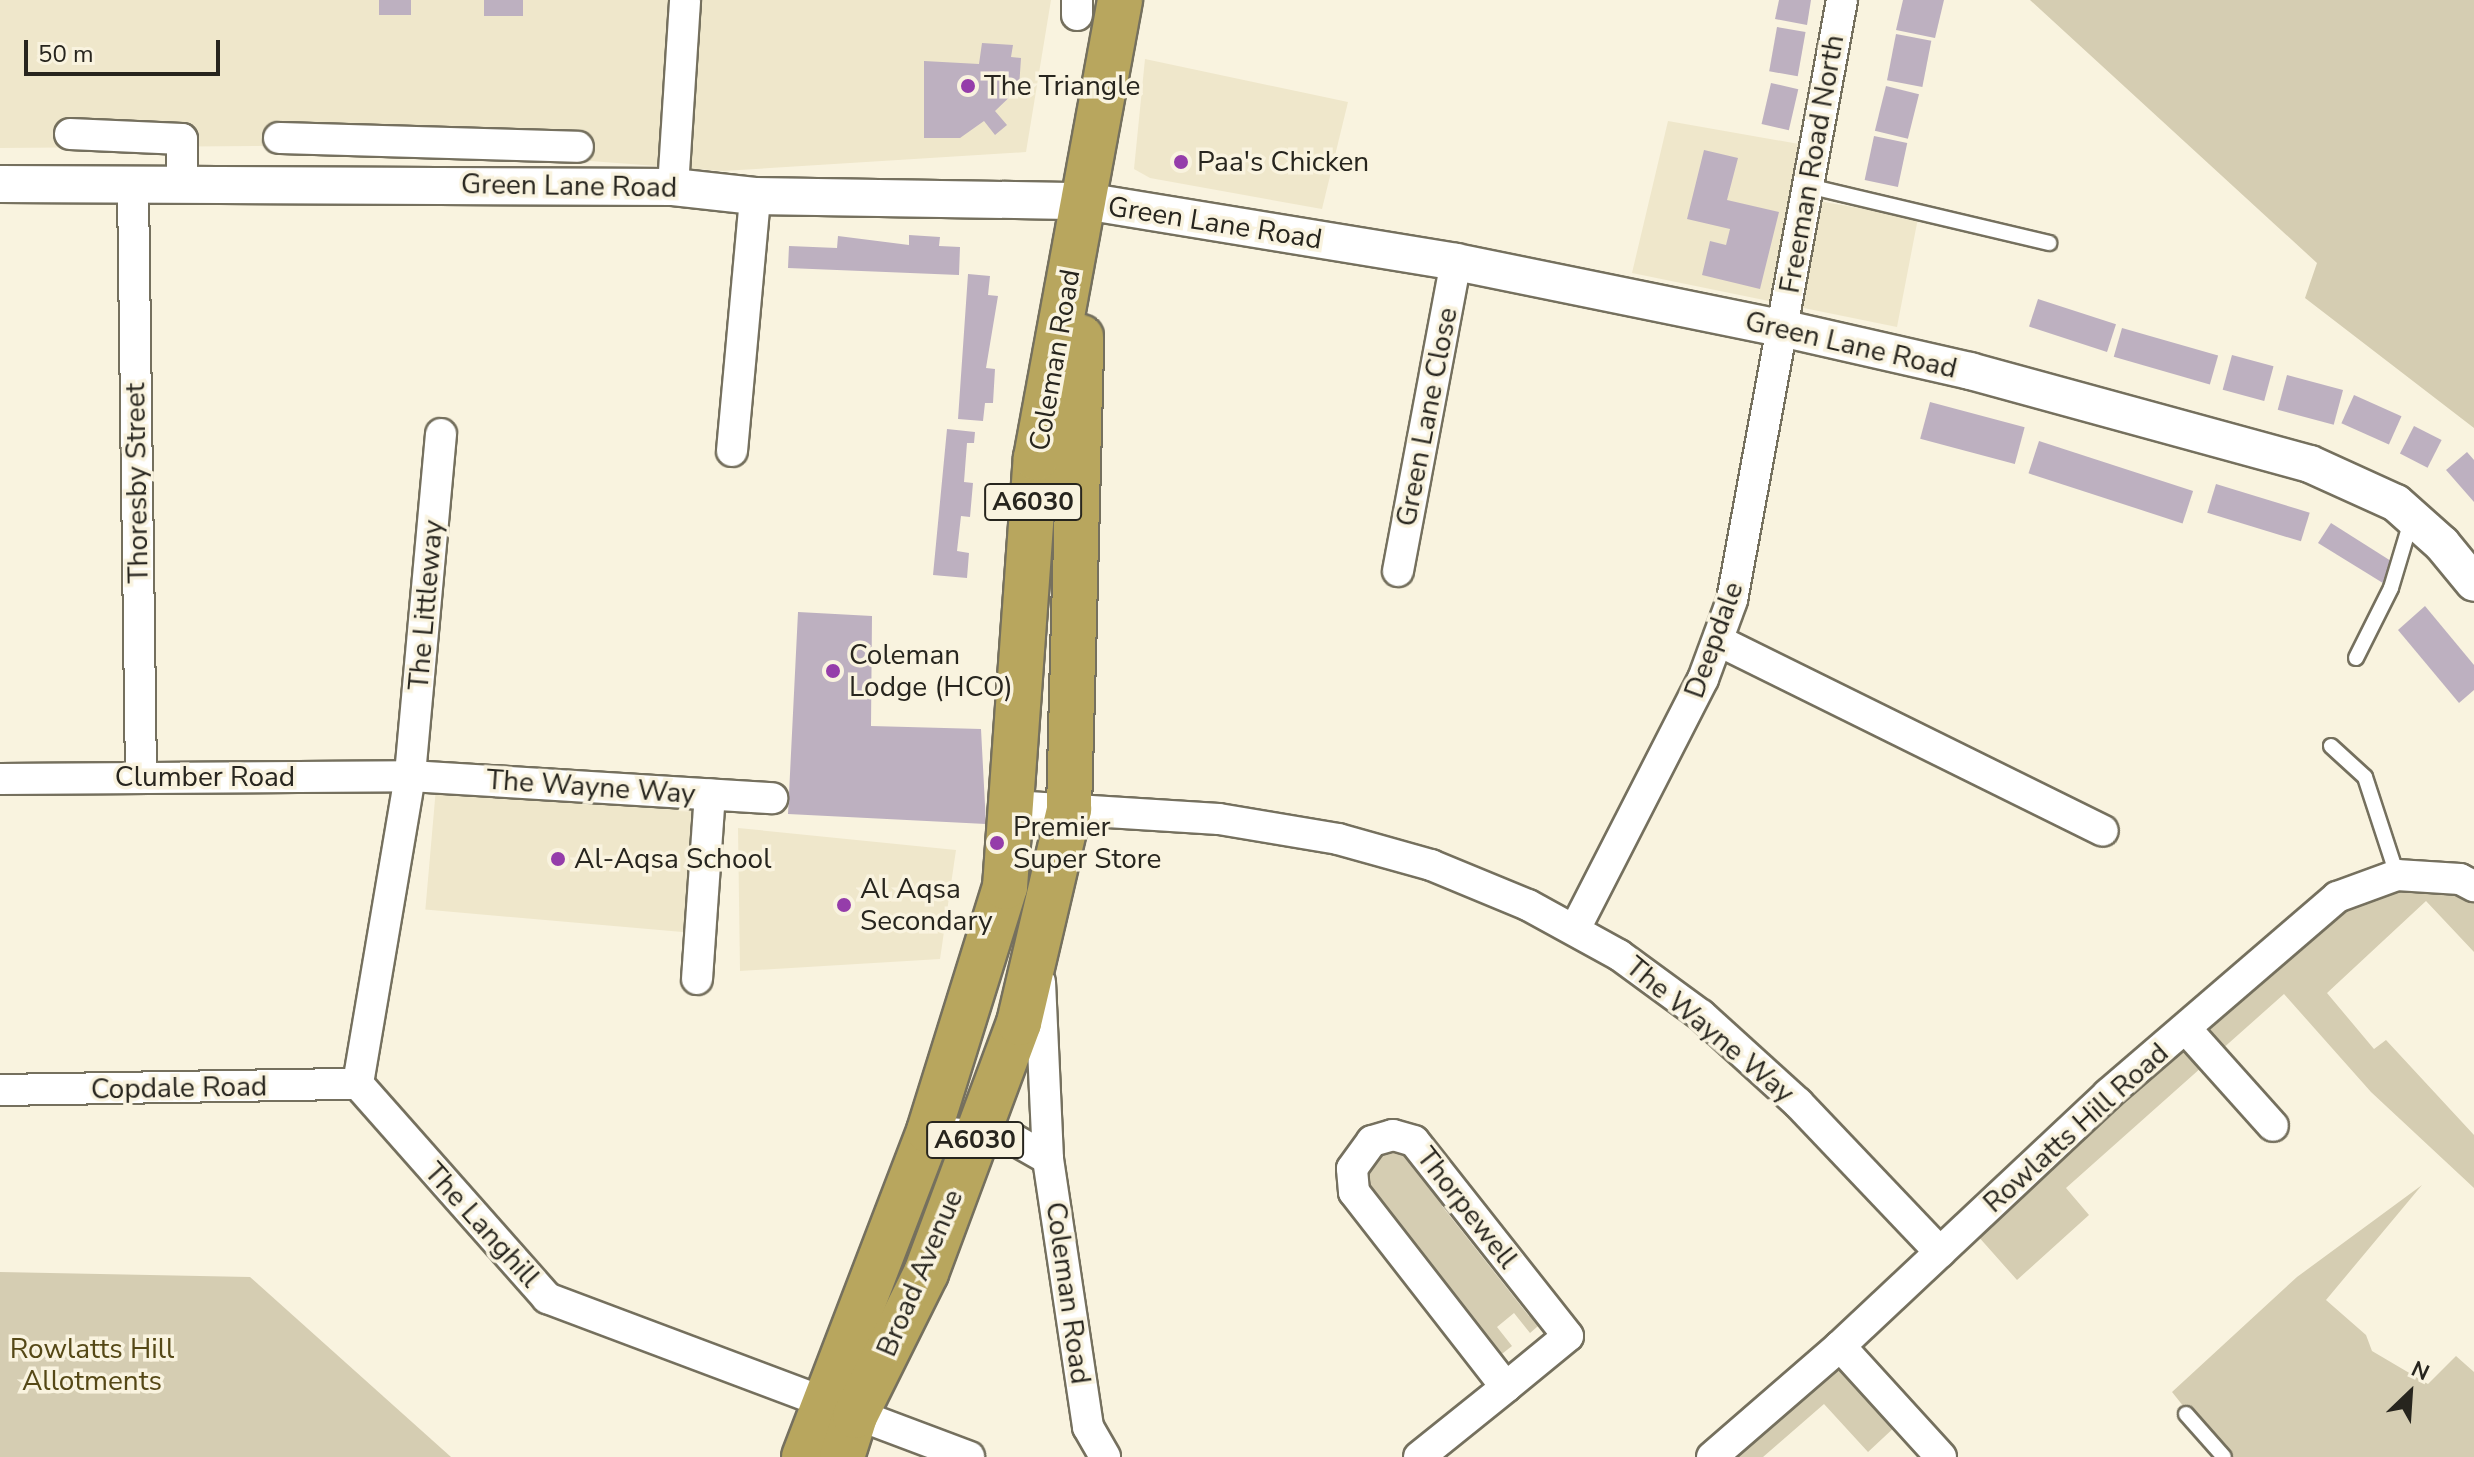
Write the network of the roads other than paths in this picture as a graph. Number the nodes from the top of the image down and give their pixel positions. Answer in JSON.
{"nodes":[{"id":1,"x":685,"y":0,"type":"edge"},
{"id":2,"x":1120,"y":0,"type":"edge"},
{"id":3,"x":1842,"y":0,"type":"edge"},
{"id":4,"x":70,"y":134,"type":"dead end"},
{"id":5,"x":279,"y":138,"type":"dead end"},
{"id":6,"x":436,"y":143,"type":"junction"},
{"id":7,"x":578,"y":147,"type":"dead end"},
{"id":8,"x":0,"y":184,"type":"edge"},
{"id":9,"x":436,"y":184,"type":"junction"},
{"id":10,"x":182,"y":186,"type":"junction"},
{"id":11,"x":1808,"y":186,"type":"junction"},
{"id":12,"x":673,"y":187,"type":"junction"},
{"id":13,"x":133,"y":189,"type":"junction"},
{"id":14,"x":755,"y":196,"type":"junction"},
{"id":15,"x":1084,"y":201,"type":"junction"},
{"id":16,"x":2049,"y":243,"type":"dead end"},
{"id":17,"x":1456,"y":262,"type":"junction"},
{"id":18,"x":1781,"y":328,"type":"junction"},
{"id":19,"x":441,"y":434,"type":"dead end"},
{"id":20,"x":732,"y":451,"type":"dead end"},
{"id":21,"x":2404,"y":510,"type":"junction"},
{"id":22,"x":1398,"y":571,"type":"dead end"},
{"id":23,"x":2474,"y":583,"type":"edge"},
{"id":24,"x":1719,"y":641,"type":"junction"},
{"id":25,"x":2356,"y":658,"type":"dead end"},
{"id":26,"x":2331,"y":746,"type":"dead end"},
{"id":27,"x":410,"y":776,"type":"junction"},
{"id":28,"x":141,"y":778,"type":"junction"},
{"id":29,"x":0,"y":779,"type":"edge"},
{"id":30,"x":710,"y":794,"type":"junction"},
{"id":31,"x":772,"y":798,"type":"dead end"},
{"id":32,"x":1012,"y":806,"type":"junction"},
{"id":33,"x":1069,"y":809,"type":"junction"},
{"id":34,"x":2103,"y":831,"type":"dead end"},
{"id":35,"x":2397,"y":875,"type":"junction"},
{"id":36,"x":2474,"y":886,"type":"edge"},
{"id":37,"x":1575,"y":929,"type":"junction"},
{"id":38,"x":1038,"y":944,"type":"junction"},
{"id":39,"x":697,"y":979,"type":"dead end"},
{"id":40,"x":2186,"y":1029,"type":"junction"},
{"id":41,"x":358,"y":1084,"type":"junction"},
{"id":42,"x":0,"y":1090,"type":"edge"},
{"id":43,"x":2273,"y":1126,"type":"dead end"},
{"id":44,"x":929,"y":1131,"type":"junction"},
{"id":45,"x":976,"y":1139,"type":"junction"},
{"id":46,"x":1048,"y":1159,"type":"junction"},
{"id":47,"x":1940,"y":1252,"type":"junction"},
{"id":48,"x":1840,"y":1346,"type":"junction"},
{"id":49,"x":1506,"y":1387,"type":"junction"},
{"id":50,"x":839,"y":1411,"type":"junction"},
{"id":51,"x":2186,"y":1414,"type":"dead end"},
{"id":52,"x":1088,"y":1427,"type":"junction"},
{"id":53,"x":804,"y":1457,"type":"edge"},
{"id":54,"x":842,"y":1457,"type":"edge"},
{"id":55,"x":969,"y":1457,"type":"edge"},
{"id":56,"x":1080,"y":1457,"type":"edge"},
{"id":57,"x":1105,"y":1457,"type":"edge"},
{"id":58,"x":1419,"y":1457,"type":"edge"},
{"id":59,"x":1712,"y":1457,"type":"edge"},
{"id":60,"x":1941,"y":1457,"type":"edge"},
{"id":61,"x":2224,"y":1457,"type":"edge"}],
"edges":[{"from":1,"to":12,"type":"street"},
{"from":2,"to":15,"type":"highway","name":"Coleman Road","number":"A6030"},
{"from":3,"to":11,"type":"street","name":"Freeman Road North"},
{"from":4,"to":10,"type":"street"},
{"from":5,"to":6,"type":"street"},
{"from":6,"to":7,"type":"street"},
{"from":6,"to":9,"type":"street"},
{"from":8,"to":13,"type":"street","name":"Green Lane Road"},
{"from":9,"to":10,"type":"street","name":"Green Lane Road"},
{"from":9,"to":12,"type":"street","name":"Green Lane Road"},
{"from":10,"to":13,"type":"street","name":"Green Lane Road"},
{"from":11,"to":16,"type":"lane"},
{"from":11,"to":18,"type":"street","name":"Freeman Road North"},
{"from":12,"to":14,"type":"street","name":"Green Lane Road"},
{"from":13,"to":28,"type":"street","name":"Thoresby Street"},
{"from":14,"to":15,"type":"street","name":"Green Lane Road"},
{"from":14,"to":20,"type":"street"},
{"from":15,"to":17,"type":"street","name":"Green Lane Road"},
{"from":15,"to":32,"type":"highway","name":"Coleman Road","number":"A6030"},
{"from":15,"to":33,"type":"highway","name":"Coleman Road","number":"A6030"},
{"from":17,"to":18,"type":"street","name":"Green Lane Road"},
{"from":17,"to":22,"type":"street","name":"Green Lane Close"},
{"from":18,"to":21,"type":"street","name":"Green Lane Road"},
{"from":18,"to":24,"type":"street","name":"Deepdale"},
{"from":19,"to":27,"type":"street","name":"The Littleway"},
{"from":21,"to":23,"type":"street"},
{"from":21,"to":25,"type":"lane"},
{"from":24,"to":34,"type":"street"},
{"from":24,"to":37,"type":"street","name":"Deepdale"},
{"from":26,"to":35,"type":"lane"},
{"from":27,"to":28,"type":"street","name":"Clumber Road"},
{"from":27,"to":30,"type":"street","name":"The Wayne Way"},
{"from":27,"to":41,"type":"street"},
{"from":28,"to":29,"type":"street","name":"Clumber Road"},
{"from":30,"to":31,"type":"street","name":"The Wayne Way"},
{"from":30,"to":39,"type":"street"},
{"from":32,"to":33,"type":"street","name":"The Wayne Way"},
{"from":32,"to":44,"type":"highway","name":"Broad Avenue","number":"A6030"},
{"from":33,"to":37,"type":"street","name":"The Wayne Way"},
{"from":33,"to":38,"type":"highway","name":"Broad Avenue","number":"A6030"},
{"from":35,"to":36,"type":"street","name":"Rowlatts Hill Road"},
{"from":35,"to":40,"type":"street","name":"Rowlatts Hill Road"},
{"from":37,"to":47,"type":"street","name":"The Wayne Way"},
{"from":38,"to":45,"type":"highway","name":"Broad Avenue","number":"A6030"},
{"from":38,"to":46,"type":"street","name":"Coleman Road"},
{"from":40,"to":43,"type":"street"},
{"from":40,"to":47,"type":"street","name":"Rowlatts Hill Road"},
{"from":41,"to":42,"type":"street","name":"Copdale Road"},
{"from":41,"to":50,"type":"street","name":"The Langhill"},
{"from":44,"to":45,"type":"street"},
{"from":44,"to":50,"type":"highway","name":"Broad Avenue","number":"A6030"},
{"from":45,"to":46,"type":"street"},
{"from":45,"to":50,"type":"highway","name":"Broad Avenue","number":"A6030"},
{"from":46,"to":52,"type":"street","name":"Coleman Road"},
{"from":47,"to":48,"type":"street","name":"Rowlatts Hill Road"},
{"from":48,"to":59,"type":"street","name":"Rowlatts Hill Road"},
{"from":48,"to":60,"type":"street"},
{"from":49,"to":49,"type":"street","name":"Thorpewell"},
{"from":49,"to":58,"type":"street","name":"Thorpewell"},
{"from":50,"to":53,"type":"highway","name":"Broad Avenue","number":"A6030"},
{"from":50,"to":54,"type":"highway","name":"Broad Avenue","number":"A6030"},
{"from":50,"to":55,"type":"street","name":"The Langhill"},
{"from":51,"to":61,"type":"lane"},
{"from":52,"to":56,"type":"street","name":"Coleman Road"},
{"from":52,"to":57,"type":"street","name":"Coleman Road"}]}
